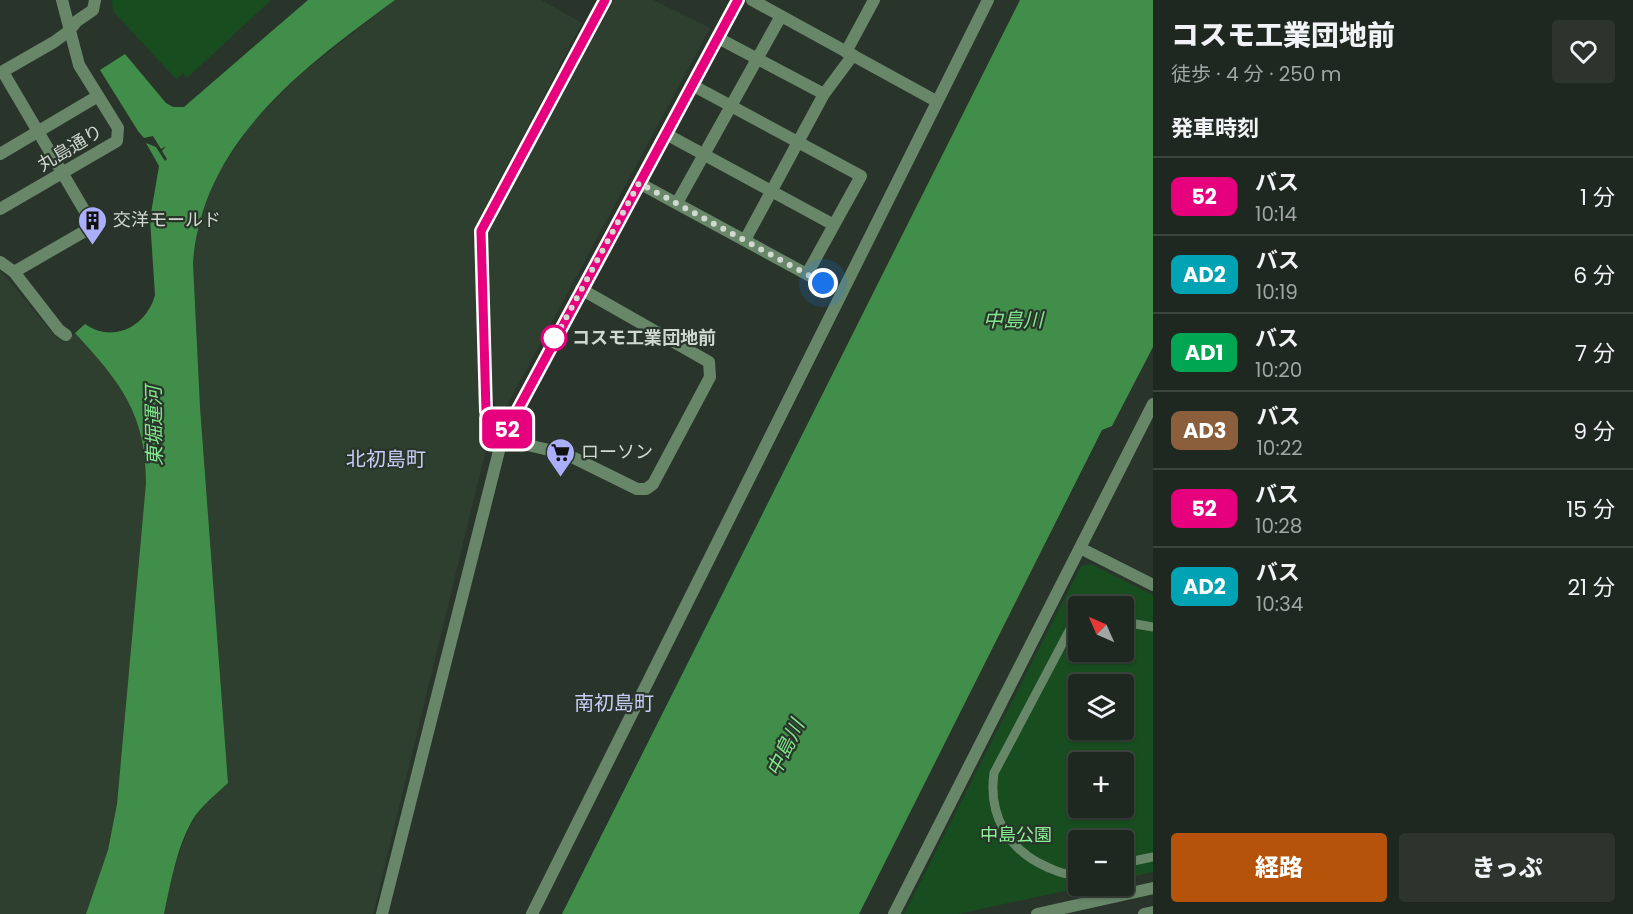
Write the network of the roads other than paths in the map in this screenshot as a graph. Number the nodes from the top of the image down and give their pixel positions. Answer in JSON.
{"nodes":[{"id":1,"x":62,"y":0,"type":"edge"},
{"id":2,"x":95,"y":0,"type":"edge"},
{"id":3,"x":605,"y":0,"type":"edge"},
{"id":4,"x":738,"y":0,"type":"edge"},
{"id":5,"x":752,"y":0,"type":"edge"},
{"id":6,"x":874,"y":0,"type":"edge"},
{"id":7,"x":988,"y":0,"type":"edge"},
{"id":8,"x":781,"y":16,"type":"junction"},
{"id":9,"x":69,"y":31,"type":"junction"},
{"id":10,"x":718,"y":38,"type":"junction"},
{"id":11,"x":849,"y":54,"type":"junction"},
{"id":12,"x":756,"y":58,"type":"junction"},
{"id":13,"x":1,"y":72,"type":"edge"},
{"id":14,"x":692,"y":85,"type":"junction"},
{"id":15,"x":824,"y":94,"type":"junction"},
{"id":16,"x":99,"y":96,"type":"junction"},
{"id":17,"x":936,"y":101,"type":"junction"},
{"id":18,"x":732,"y":106,"type":"junction"},
{"id":19,"x":39,"y":131,"type":"junction"},
{"id":20,"x":666,"y":134,"type":"junction"},
{"id":21,"x":797,"y":142,"type":"junction"},
{"id":22,"x":0,"y":154,"type":"edge"},
{"id":23,"x":706,"y":154,"type":"junction"},
{"id":24,"x":63,"y":173,"type":"junction"},
{"id":25,"x":639,"y":183,"type":"junction"},
{"id":26,"x":771,"y":190,"type":"junction"},
{"id":27,"x":677,"y":203,"type":"junction"},
{"id":28,"x":0,"y":209,"type":"edge"},
{"id":29,"x":834,"y":225,"type":"junction"},
{"id":30,"x":744,"y":240,"type":"junction"},
{"id":31,"x":0,"y":262,"type":"edge"},
{"id":32,"x":14,"y":272,"type":"junction"},
{"id":33,"x":807,"y":274,"type":"junction"},
{"id":34,"x":823,"y":283,"type":"dead end"},
{"id":35,"x":581,"y":289,"type":"junction"},
{"id":36,"x":66,"y":335,"type":"dead end"},
{"id":37,"x":1153,"y":404,"type":"edge"},
{"id":38,"x":502,"y":439,"type":"junction"},
{"id":39,"x":1080,"y":548,"type":"junction"},
{"id":40,"x":1153,"y":585,"type":"edge"},
{"id":41,"x":1134,"y":624,"type":"edge"},
{"id":42,"x":1153,"y":627,"type":"edge"},
{"id":43,"x":1068,"y":633,"type":"edge"},
{"id":44,"x":1153,"y":857,"type":"edge"},
{"id":45,"x":1134,"y":861,"type":"edge"},
{"id":46,"x":1068,"y":873,"type":"edge"},
{"id":47,"x":1153,"y":888,"type":"edge"},
{"id":48,"x":1153,"y":912,"type":"edge"},
{"id":49,"x":382,"y":914,"type":"edge"},
{"id":50,"x":532,"y":914,"type":"edge"},
{"id":51,"x":894,"y":914,"type":"edge"},
{"id":52,"x":1037,"y":914,"type":"edge"},
{"id":53,"x":1144,"y":914,"type":"edge"}],
"edges":[{"from":1,"to":9,"type":"street","name":"丸島通り"},
{"from":2,"to":9,"type":"street"},
{"from":3,"to":38,"type":"street"},
{"from":4,"to":10,"type":"street"},
{"from":5,"to":8,"type":"street"},
{"from":6,"to":11,"type":"street"},
{"from":7,"to":17,"type":"street"},
{"from":8,"to":11,"type":"street"},
{"from":8,"to":12,"type":"street"},
{"from":9,"to":13,"type":"street"},
{"from":9,"to":16,"type":"street","name":"丸島通り"},
{"from":10,"to":12,"type":"street"},
{"from":10,"to":14,"type":"street"},
{"from":11,"to":15,"type":"street"},
{"from":11,"to":17,"type":"street"},
{"from":12,"to":15,"type":"street"},
{"from":12,"to":18,"type":"street"},
{"from":13,"to":19,"type":"street"},
{"from":14,"to":18,"type":"street"},
{"from":14,"to":20,"type":"street"},
{"from":15,"to":21,"type":"street"},
{"from":16,"to":19,"type":"street"},
{"from":16,"to":24,"type":"street","name":"丸島通り"},
{"from":17,"to":50,"type":"street"},
{"from":18,"to":21,"type":"street"},
{"from":18,"to":23,"type":"street"},
{"from":19,"to":22,"type":"street"},
{"from":19,"to":24,"type":"street"},
{"from":20,"to":23,"type":"street"},
{"from":20,"to":25,"type":"street"},
{"from":21,"to":26,"type":"street"},
{"from":21,"to":29,"type":"street"},
{"from":23,"to":26,"type":"street"},
{"from":23,"to":27,"type":"street"},
{"from":24,"to":28,"type":"street","name":"丸島通り"},
{"from":24,"to":32,"type":"street"},
{"from":25,"to":27,"type":"street"},
{"from":25,"to":35,"type":"street"},
{"from":26,"to":29,"type":"street"},
{"from":26,"to":30,"type":"street"},
{"from":27,"to":30,"type":"street"},
{"from":29,"to":33,"type":"street"},
{"from":30,"to":33,"type":"street"},
{"from":31,"to":32,"type":"street"},
{"from":32,"to":36,"type":"street"},
{"from":33,"to":34,"type":"street"},
{"from":35,"to":38,"type":"street"},
{"from":35,"to":38,"type":"street"},
{"from":37,"to":39,"type":"street"},
{"from":38,"to":49,"type":"street"},
{"from":39,"to":40,"type":"street"},
{"from":39,"to":51,"type":"street"},
{"from":41,"to":42,"type":"street"},
{"from":43,"to":46,"type":"street"},
{"from":44,"to":45,"type":"street"},
{"from":47,"to":52,"type":"street"},
{"from":48,"to":53,"type":"street"}]}
